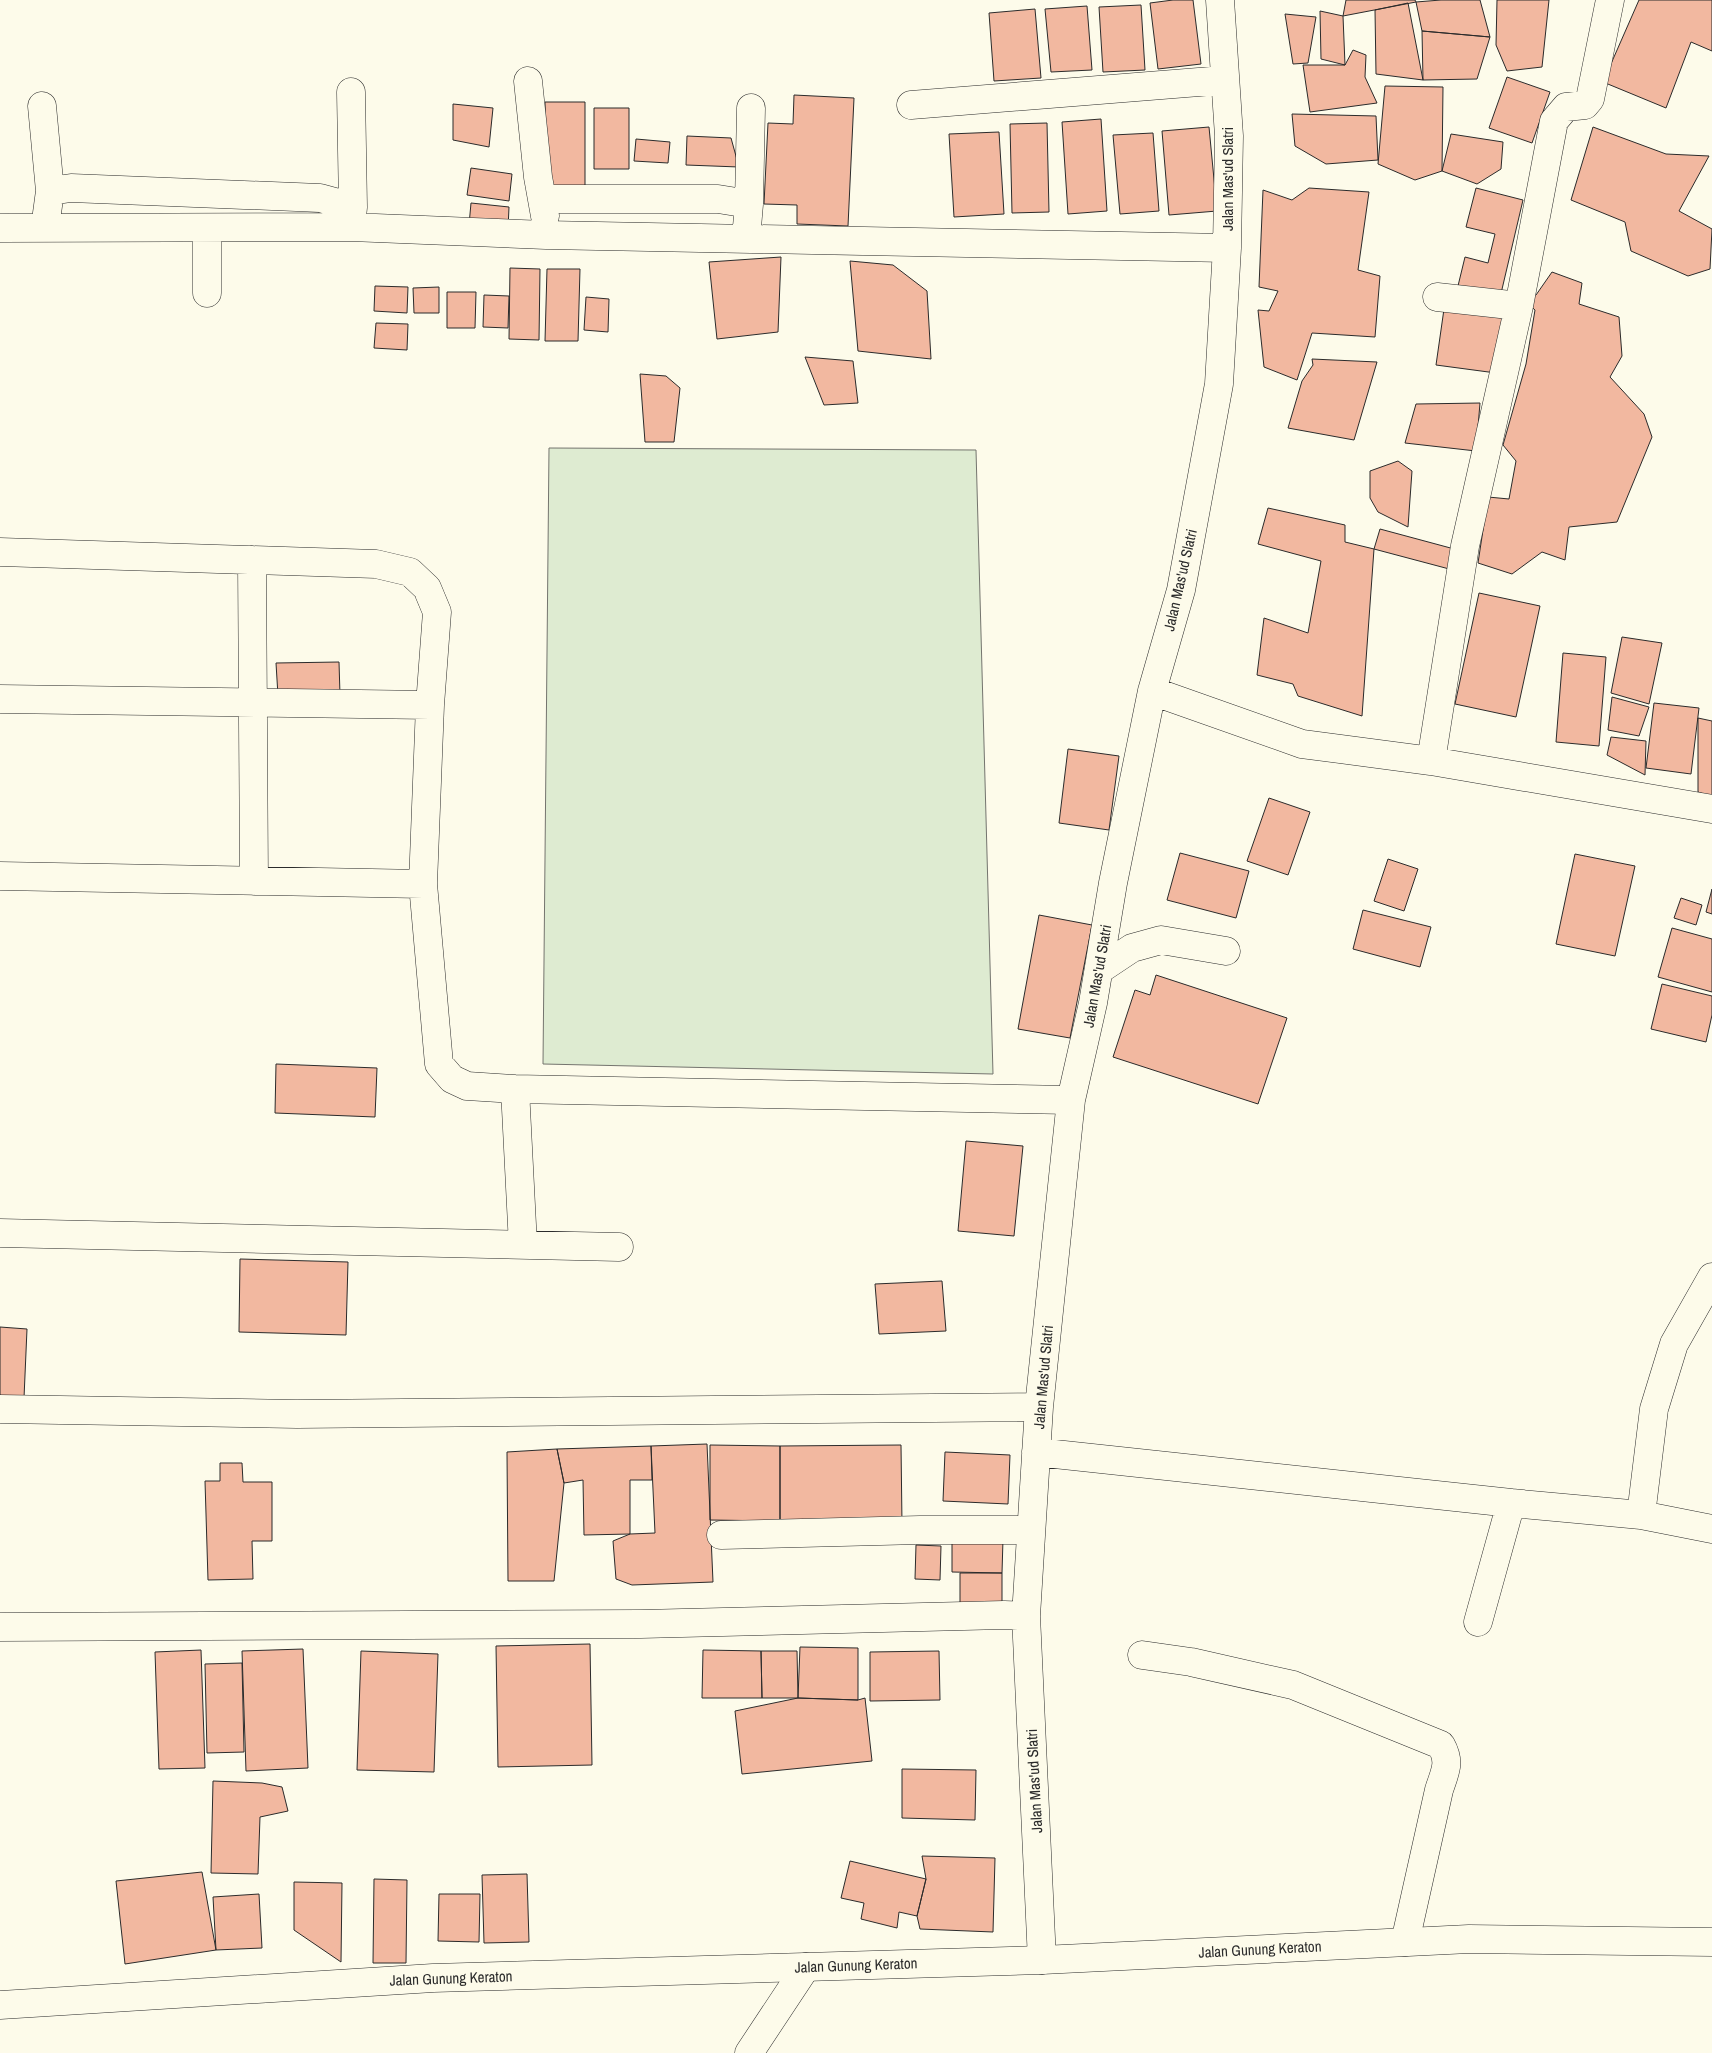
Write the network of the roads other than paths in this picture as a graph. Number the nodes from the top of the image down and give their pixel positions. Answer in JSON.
{"nodes":[{"id":1,"x":1220,"y":0,"type":"edge"},
{"id":2,"x":1610,"y":0,"type":"edge"},
{"id":3,"x":1224,"y":80,"type":"junction"},
{"id":4,"x":528,"y":81,"type":"dead end"},
{"id":5,"x":351,"y":92,"type":"dead end"},
{"id":6,"x":911,"y":105,"type":"dead end"},
{"id":7,"x":42,"y":106,"type":"dead end"},
{"id":8,"x":750,"y":108,"type":"dead end"},
{"id":9,"x":50,"y":191,"type":"junction"},
{"id":10,"x":543,"y":199,"type":"junction"},
{"id":11,"x":749,"y":204,"type":"junction"},
{"id":12,"x":352,"y":217,"type":"junction"},
{"id":13,"x":0,"y":228,"type":"edge"},
{"id":14,"x":45,"y":228,"type":"junction"},
{"id":15,"x":207,"y":228,"type":"junction"},
{"id":16,"x":546,"y":235,"type":"junction"},
{"id":17,"x":746,"y":240,"type":"junction"},
{"id":18,"x":1226,"y":248,"type":"junction"},
{"id":19,"x":207,"y":294,"type":"dead end"},
{"id":20,"x":1437,"y":297,"type":"dead end"},
{"id":21,"x":1520,"y":306,"type":"junction"},
{"id":22,"x":0,"y":552,"type":"edge"},
{"id":23,"x":252,"y":560,"type":"junction"},
{"id":24,"x":1152,"y":692,"type":"junction"},
{"id":25,"x":0,"y":699,"type":"edge"},
{"id":26,"x":253,"y":703,"type":"junction"},
{"id":27,"x":430,"y":705,"type":"junction"},
{"id":28,"x":1431,"y":761,"type":"junction"},
{"id":29,"x":1712,"y":809,"type":"edge"},
{"id":30,"x":0,"y":876,"type":"edge"},
{"id":31,"x":254,"y":881,"type":"junction"},
{"id":32,"x":423,"y":884,"type":"junction"},
{"id":33,"x":1226,"y":951,"type":"dead end"},
{"id":34,"x":1099,"y":970,"type":"junction"},
{"id":35,"x":515,"y":1089,"type":"junction"},
{"id":36,"x":1071,"y":1100,"type":"junction"},
{"id":37,"x":0,"y":1233,"type":"edge"},
{"id":38,"x":523,"y":1245,"type":"junction"},
{"id":39,"x":618,"y":1247,"type":"dead end"},
{"id":40,"x":1712,"y":1277,"type":"edge"},
{"id":41,"x":1038,"y":1407,"type":"junction"},
{"id":42,"x":0,"y":1409,"type":"edge"},
{"id":43,"x":1036,"y":1452,"type":"junction"},
{"id":44,"x":1511,"y":1502,"type":"junction"},
{"id":45,"x":1641,"y":1515,"type":"junction"},
{"id":46,"x":1712,"y":1529,"type":"edge"},
{"id":47,"x":1031,"y":1530,"type":"junction"},
{"id":48,"x":721,"y":1534,"type":"dead end"},
{"id":49,"x":1026,"y":1616,"type":"junction"},
{"id":50,"x":1478,"y":1622,"type":"dead end"},
{"id":51,"x":0,"y":1627,"type":"edge"},
{"id":52,"x":1142,"y":1655,"type":"dead end"},
{"id":53,"x":1405,"y":1942,"type":"junction"},
{"id":54,"x":1712,"y":1942,"type":"edge"},
{"id":55,"x":1042,"y":1960,"type":"junction"},
{"id":56,"x":806,"y":1966,"type":"junction"},
{"id":57,"x":0,"y":2006,"type":"edge"},
{"id":58,"x":749,"y":2053,"type":"edge"}],
"edges":[{"from":1,"to":3,"type":"street","name":"Jalan Mas'ud Slatri"},
{"from":2,"to":21,"type":"street"},
{"from":3,"to":6,"type":"street"},
{"from":3,"to":18,"type":"street","name":"Jalan Mas'ud Slatri"},
{"from":4,"to":10,"type":"street"},
{"from":5,"to":12,"type":"street"},
{"from":7,"to":9,"type":"street"},
{"from":8,"to":11,"type":"street"},
{"from":9,"to":12,"type":"street"},
{"from":9,"to":14,"type":"street"},
{"from":10,"to":11,"type":"street"},
{"from":10,"to":16,"type":"street"},
{"from":11,"to":17,"type":"street"},
{"from":12,"to":15,"type":"street"},
{"from":12,"to":16,"type":"street"},
{"from":13,"to":14,"type":"street"},
{"from":14,"to":15,"type":"street"},
{"from":15,"to":19,"type":"street"},
{"from":16,"to":17,"type":"street"},
{"from":17,"to":18,"type":"street"},
{"from":18,"to":24,"type":"street","name":"Jalan Mas'ud Slatri"},
{"from":20,"to":21,"type":"street"},
{"from":21,"to":28,"type":"street"},
{"from":22,"to":23,"type":"street"},
{"from":23,"to":26,"type":"street"},
{"from":23,"to":27,"type":"street"},
{"from":24,"to":28,"type":"street"},
{"from":24,"to":34,"type":"street","name":"Jalan Mas'ud Slatri"},
{"from":25,"to":26,"type":"street"},
{"from":26,"to":27,"type":"street"},
{"from":26,"to":31,"type":"street"},
{"from":27,"to":32,"type":"street"},
{"from":28,"to":29,"type":"street"},
{"from":30,"to":31,"type":"street"},
{"from":31,"to":32,"type":"street"},
{"from":32,"to":35,"type":"street"},
{"from":33,"to":34,"type":"street"},
{"from":34,"to":36,"type":"street","name":"Jalan Mas'ud Slatri"},
{"from":35,"to":36,"type":"street"},
{"from":35,"to":38,"type":"street"},
{"from":36,"to":41,"type":"street","name":"Jalan Mas'ud Slatri"},
{"from":37,"to":38,"type":"street"},
{"from":38,"to":39,"type":"street"},
{"from":40,"to":45,"type":"street"},
{"from":41,"to":42,"type":"street"},
{"from":41,"to":43,"type":"street","name":"Jalan Mas'ud Slatri"},
{"from":43,"to":44,"type":"street"},
{"from":43,"to":47,"type":"street","name":"Jalan Mas'ud Slatri"},
{"from":44,"to":45,"type":"street"},
{"from":44,"to":50,"type":"street"},
{"from":45,"to":46,"type":"street"},
{"from":47,"to":48,"type":"street"},
{"from":47,"to":49,"type":"street","name":"Jalan Mas'ud Slatri"},
{"from":49,"to":51,"type":"street"},
{"from":49,"to":55,"type":"street","name":"Jalan Mas'ud Slatri"},
{"from":52,"to":53,"type":"street"},
{"from":53,"to":54,"type":"street","name":"Jalan Gunung Keraton"},
{"from":53,"to":55,"type":"street","name":"Jalan Gunung Keraton"},
{"from":55,"to":56,"type":"street","name":"Jalan Gunung Keraton"},
{"from":56,"to":57,"type":"street","name":"Jalan Gunung Keraton"},
{"from":56,"to":58,"type":"street"}]}
